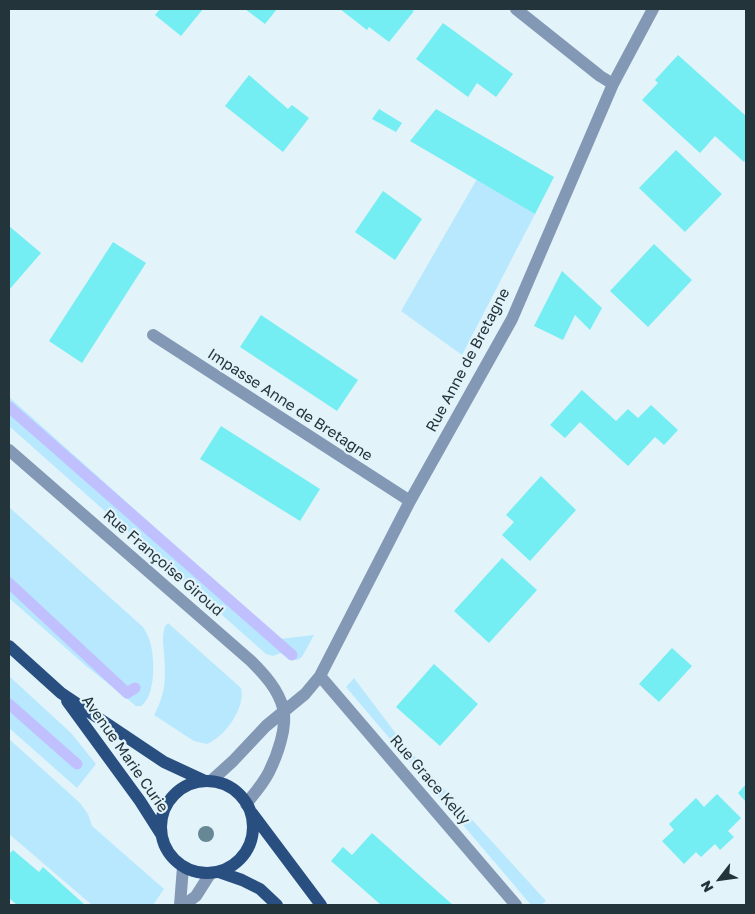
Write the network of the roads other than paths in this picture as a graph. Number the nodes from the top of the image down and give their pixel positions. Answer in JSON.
{"nodes":[{"id":1,"x":516,"y":9,"type":"edge"},
{"id":2,"x":653,"y":9,"type":"edge"},
{"id":3,"x":613,"y":84,"type":"junction"},
{"id":4,"x":153,"y":335,"type":"dead end"},
{"id":5,"x":9,"y":450,"type":"edge"},
{"id":6,"x":410,"y":501,"type":"junction"},
{"id":7,"x":9,"y":646,"type":"edge"},
{"id":8,"x":320,"y":676,"type":"junction"},
{"id":9,"x":61,"y":693,"type":"junction"},
{"id":10,"x":284,"y":710,"type":"junction"},
{"id":11,"x":208,"y":781,"type":"junction"},
{"id":12,"x":247,"y":806,"type":"junction"},
{"id":13,"x":161,"y":835,"type":"junction"},
{"id":14,"x":183,"y":867,"type":"junction"},
{"id":15,"x":215,"y":873,"type":"junction"},
{"id":16,"x":180,"y":905,"type":"edge"},
{"id":17,"x":184,"y":905,"type":"edge"},
{"id":18,"x":277,"y":905,"type":"edge"},
{"id":19,"x":321,"y":905,"type":"edge"},
{"id":20,"x":516,"y":905,"type":"edge"}],
"edges":[{"from":1,"to":3,"type":"street"},
{"from":2,"to":3,"type":"street","name":"Rue Anne de Bretagne"},
{"from":3,"to":6,"type":"street","name":"Rue Anne de Bretagne"},
{"from":4,"to":6,"type":"street","name":"Impasse Anne de Bretagne"},
{"from":5,"to":10,"type":"street","name":"Rue Françoise Giroud"},
{"from":6,"to":8,"type":"street","name":"Rue Anne de Bretagne"},
{"from":7,"to":9,"type":"main road","name":"Avenue Marie Curie"},
{"from":8,"to":10,"type":"street","name":"Rue Anne de Bretagne"},
{"from":8,"to":20,"type":"street","name":"Rue Grace Kelly"},
{"from":9,"to":11,"type":"main road","name":"Avenue Marie Curie"},
{"from":9,"to":13,"type":"main road","name":"Avenue Marie Curie"},
{"from":10,"to":11,"type":"street","name":"Rue Anne de Bretagne"},
{"from":10,"to":12,"type":"street"},
{"from":11,"to":12,"type":"main road"},
{"from":11,"to":13,"type":"main road"},
{"from":12,"to":15,"type":"main road"},
{"from":12,"to":19,"type":"main road"},
{"from":13,"to":14,"type":"main road"},
{"from":14,"to":15,"type":"main road"},
{"from":14,"to":16,"type":"street"},
{"from":15,"to":17,"type":"street"},
{"from":15,"to":18,"type":"main road"}]}
